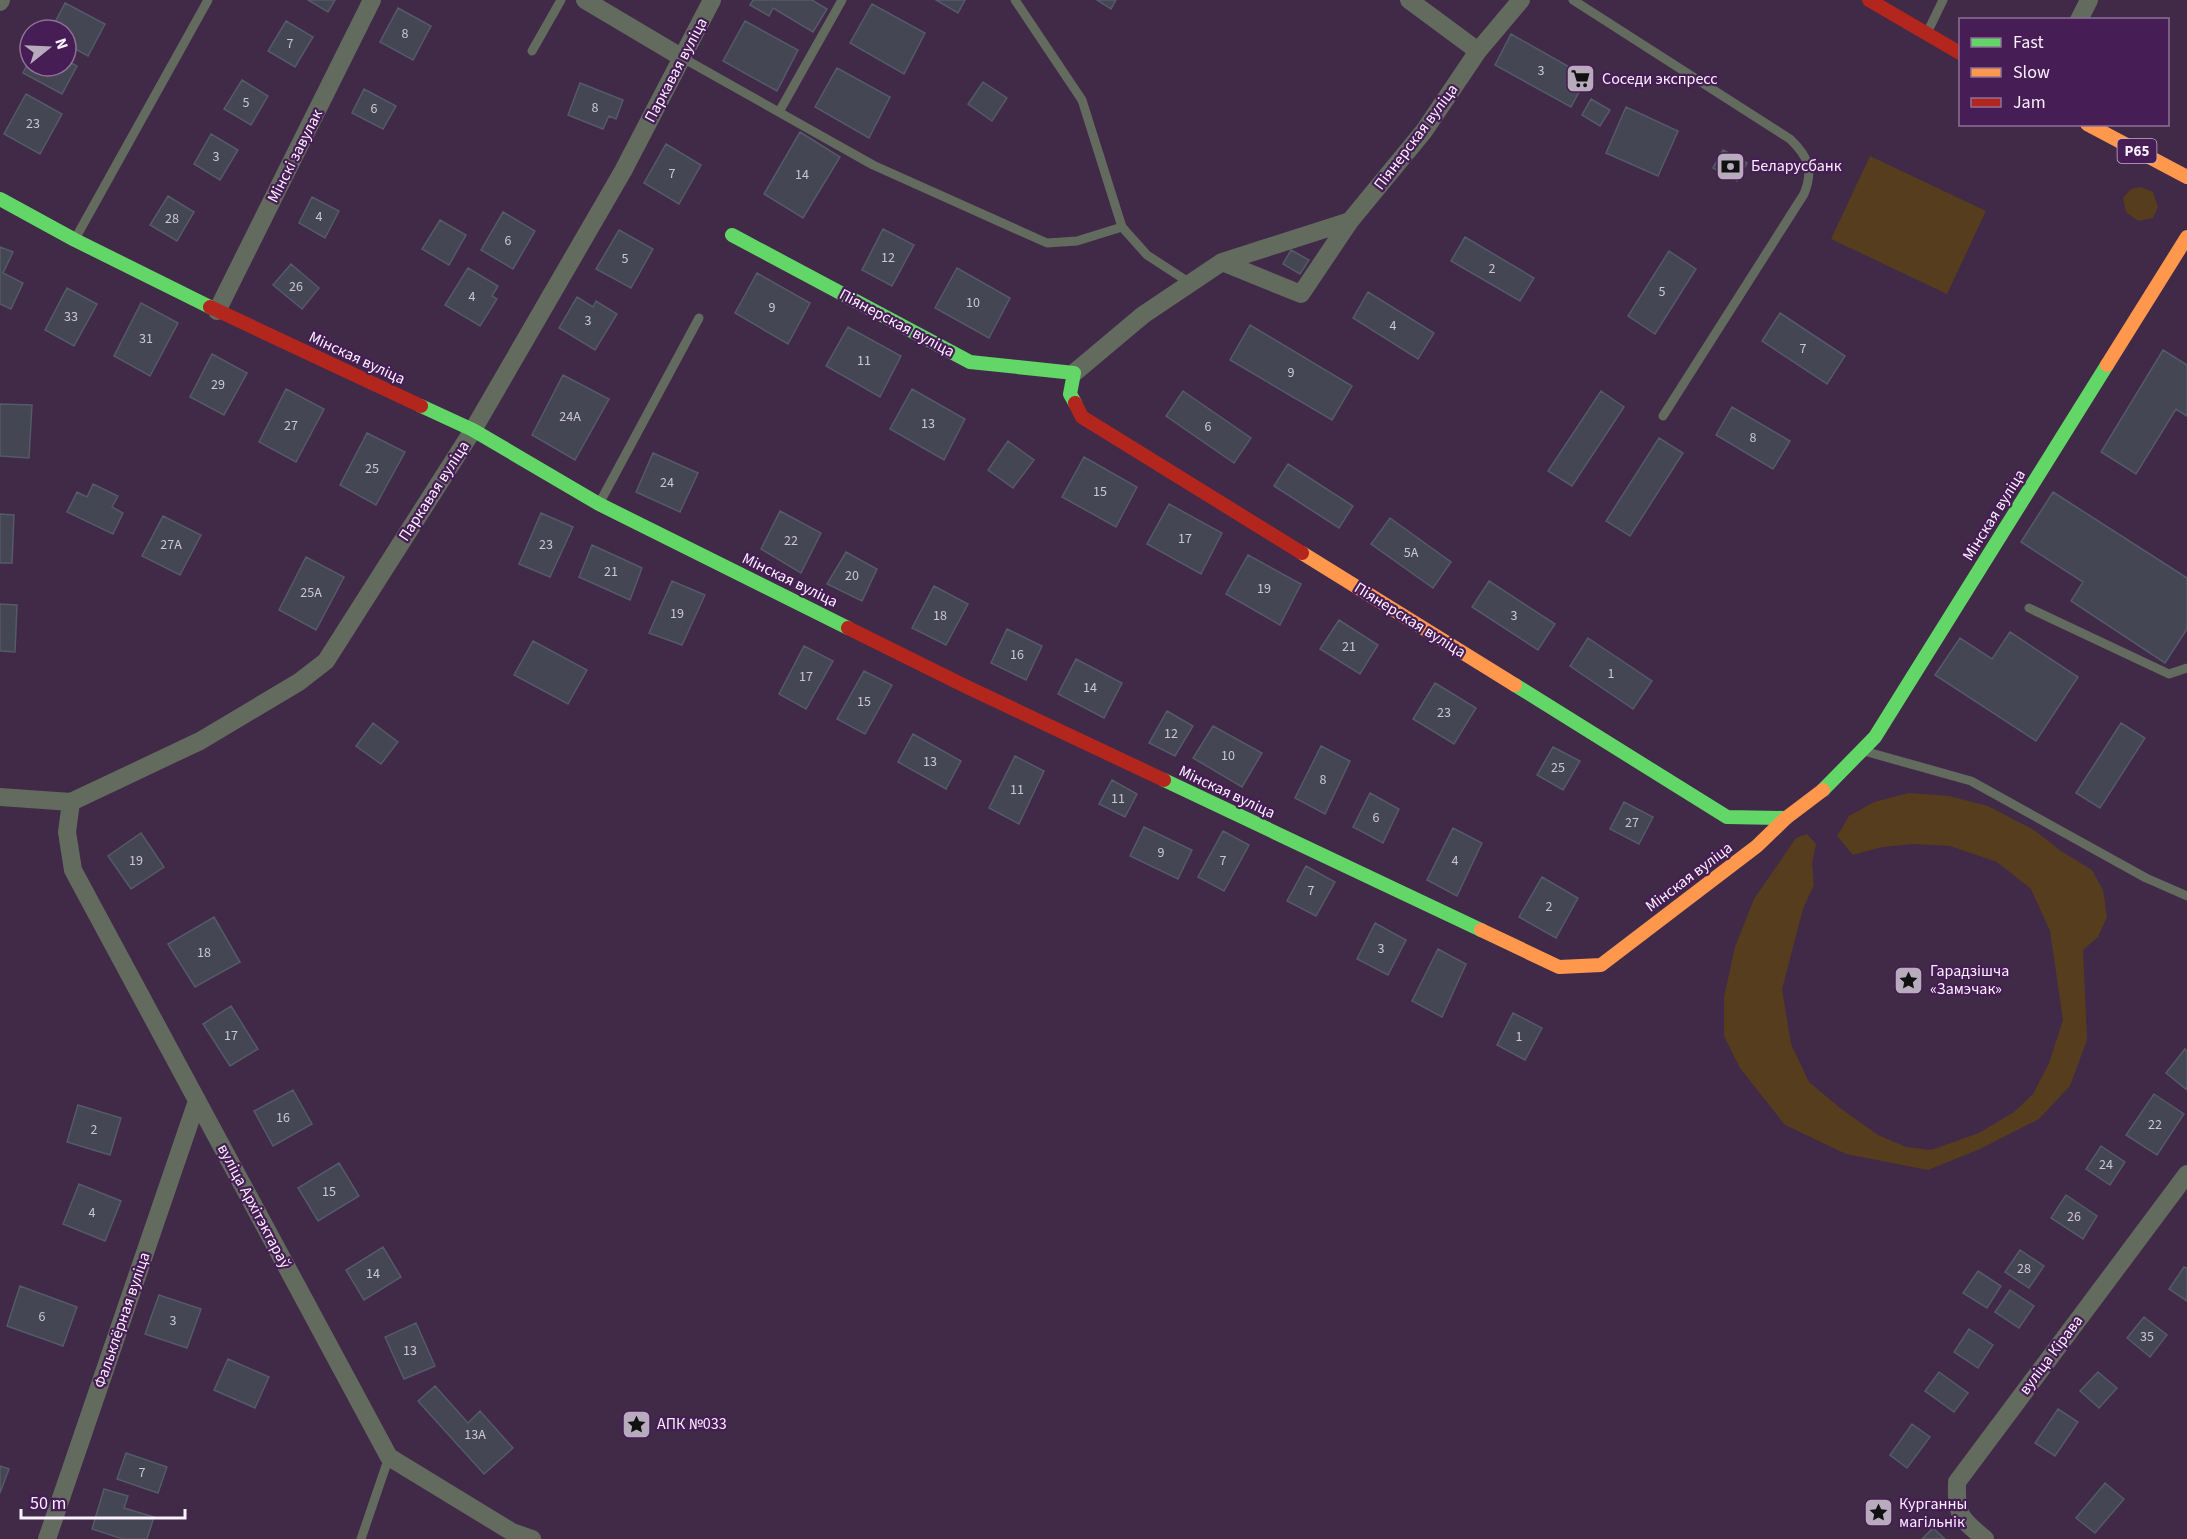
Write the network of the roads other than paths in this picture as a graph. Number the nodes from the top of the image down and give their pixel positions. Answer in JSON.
{"nodes":[{"id":1,"x":208,"y":0,"type":"edge"},
{"id":2,"x":372,"y":0,"type":"edge"},
{"id":3,"x":561,"y":0,"type":"edge"},
{"id":4,"x":585,"y":0,"type":"edge"},
{"id":5,"x":712,"y":0,"type":"edge"},
{"id":6,"x":842,"y":0,"type":"edge"},
{"id":7,"x":1015,"y":0,"type":"edge"},
{"id":8,"x":1409,"y":0,"type":"edge"},
{"id":9,"x":1521,"y":0,"type":"edge"},
{"id":10,"x":1573,"y":0,"type":"edge"},
{"id":11,"x":1869,"y":0,"type":"edge"},
{"id":12,"x":1943,"y":0,"type":"edge"},
{"id":13,"x":2089,"y":0,"type":"edge"},
{"id":14,"x":2080,"y":18,"type":"edge"},
{"id":15,"x":1927,"y":33,"type":"junction"},
{"id":16,"x":532,"y":51,"type":"dead end"},
{"id":17,"x":1478,"y":51,"type":"junction"},
{"id":18,"x":1959,"y":52,"type":"edge"},
{"id":19,"x":681,"y":57,"type":"junction"},
{"id":20,"x":779,"y":112,"type":"junction"},
{"id":21,"x":2091,"y":126,"type":"edge"},
{"id":22,"x":2187,"y":177,"type":"edge"},
{"id":23,"x":0,"y":199,"type":"edge"},
{"id":24,"x":1350,"y":220,"type":"junction"},
{"id":25,"x":1122,"y":227,"type":"junction"},
{"id":26,"x":732,"y":235,"type":"dead end"},
{"id":27,"x":2187,"y":237,"type":"edge"},
{"id":28,"x":75,"y":240,"type":"junction"},
{"id":29,"x":1222,"y":262,"type":"junction"},
{"id":30,"x":1190,"y":283,"type":"junction"},
{"id":31,"x":217,"y":311,"type":"junction"},
{"id":32,"x":699,"y":318,"type":"dead end"},
{"id":33,"x":1074,"y":373,"type":"junction"},
{"id":34,"x":1663,"y":416,"type":"dead end"},
{"id":35,"x":473,"y":430,"type":"junction"},
{"id":36,"x":599,"y":504,"type":"junction"},
{"id":37,"x":2029,"y":608,"type":"dead end"},
{"id":38,"x":2187,"y":668,"type":"edge"},
{"id":39,"x":1862,"y":750,"type":"junction"},
{"id":40,"x":0,"y":796,"type":"edge"},
{"id":41,"x":71,"y":802,"type":"junction"},
{"id":42,"x":1786,"y":818,"type":"junction"},
{"id":43,"x":2187,"y":896,"type":"edge"},
{"id":44,"x":197,"y":1101,"type":"junction"},
{"id":45,"x":2187,"y":1174,"type":"edge"},
{"id":46,"x":389,"y":1457,"type":"junction"},
{"id":47,"x":47,"y":1539,"type":"edge"},
{"id":48,"x":361,"y":1539,"type":"edge"},
{"id":49,"x":532,"y":1539,"type":"edge"},
{"id":50,"x":1985,"y":1539,"type":"edge"}],
"edges":[{"from":1,"to":28,"type":"lane"},
{"from":2,"to":31,"type":"street","name":"Мінскі завулак"},
{"from":3,"to":16,"type":"lane"},
{"from":4,"to":19,"type":"street"},
{"from":5,"to":19,"type":"street","name":"Паркавая вуліца"},
{"from":6,"to":20,"type":"lane"},
{"from":7,"to":25,"type":"lane"},
{"from":8,"to":17,"type":"street"},
{"from":9,"to":17,"type":"street","name":"Піянерская вуліца"},
{"from":10,"to":34,"type":"lane"},
{"from":11,"to":15,"type":"street"},
{"from":12,"to":15,"type":"lane"},
{"from":13,"to":14,"type":"street"},
{"from":15,"to":18,"type":"street"},
{"from":17,"to":24,"type":"street","name":"Піянерская вуліца"},
{"from":19,"to":20,"type":"lane"},
{"from":19,"to":35,"type":"street","name":"Паркавая вуліца"},
{"from":20,"to":25,"type":"lane"},
{"from":21,"to":22,"type":"street","number":"Р65"},
{"from":23,"to":28,"type":"street","name":"Мінская вуліца"},
{"from":24,"to":29,"type":"street"},
{"from":24,"to":29,"type":"street","name":"Піянерская вуліца"},
{"from":25,"to":30,"type":"lane"},
{"from":26,"to":33,"type":"street","name":"Піянерская вуліца"},
{"from":27,"to":39,"type":"street","name":"Мінская вуліца"},
{"from":28,"to":31,"type":"street","name":"Мінская вуліца"},
{"from":29,"to":30,"type":"street"},
{"from":30,"to":33,"type":"street"},
{"from":31,"to":35,"type":"street","name":"Мінская вуліца"},
{"from":32,"to":36,"type":"lane"},
{"from":33,"to":42,"type":"street","name":"Піянерская вуліца"},
{"from":35,"to":36,"type":"street","name":"Мінская вуліца"},
{"from":35,"to":41,"type":"street","name":"Паркавая вуліца"},
{"from":36,"to":42,"type":"street","name":"Мінская вуліца"},
{"from":37,"to":38,"type":"lane"},
{"from":39,"to":42,"type":"street","name":"Мінская вуліца"},
{"from":39,"to":43,"type":"lane"},
{"from":40,"to":41,"type":"street"},
{"from":41,"to":44,"type":"street","name":"вуліца Архітэктараў"},
{"from":44,"to":46,"type":"street","name":"вуліца Архітэктараў"},
{"from":44,"to":47,"type":"street","name":"Фальклёрная вуліца"},
{"from":45,"to":50,"type":"street","name":"вуліца Кірава"},
{"from":46,"to":48,"type":"lane"},
{"from":46,"to":49,"type":"street"}]}
